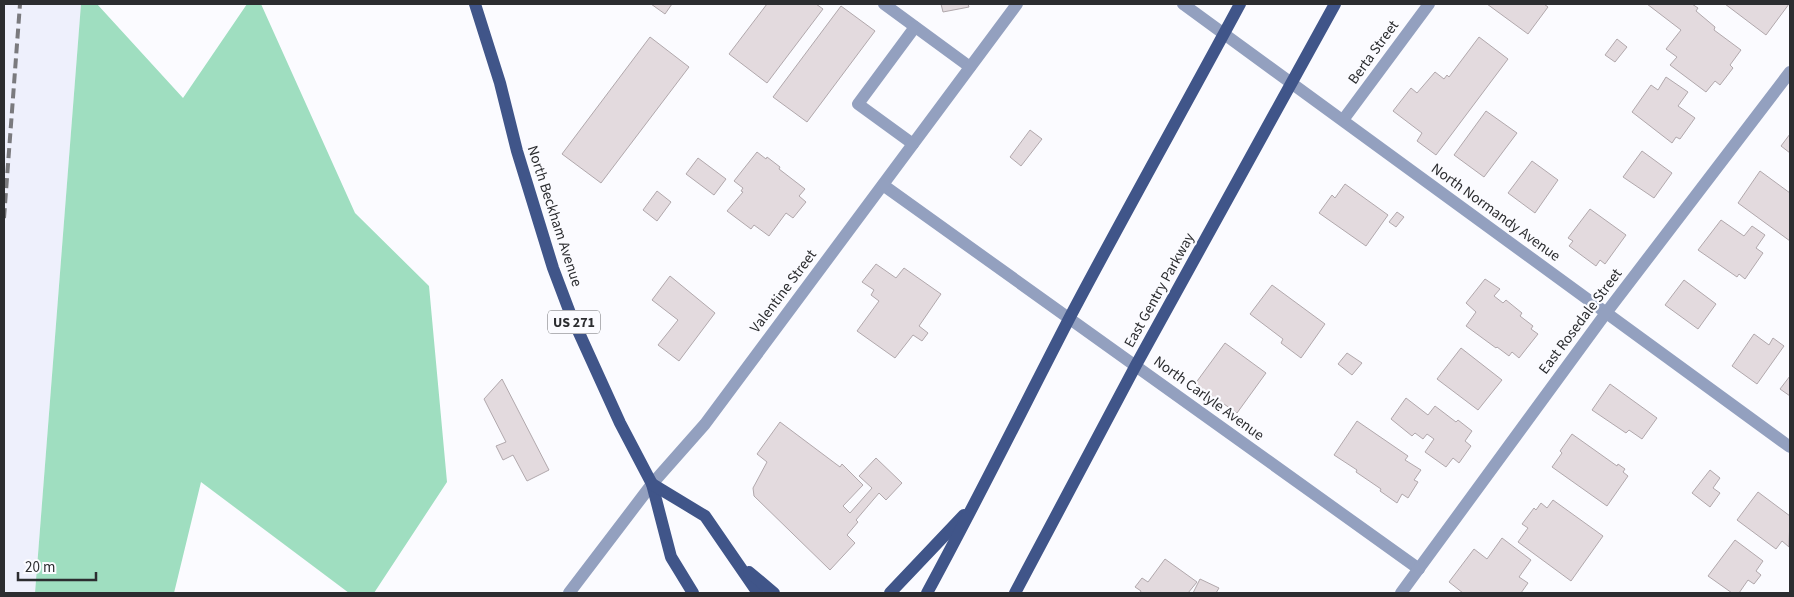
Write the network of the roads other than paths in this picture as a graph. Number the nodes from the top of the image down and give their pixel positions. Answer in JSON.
{"nodes":[{"id":1,"x":476,"y":4,"type":"edge"},
{"id":2,"x":884,"y":4,"type":"edge"},
{"id":3,"x":1018,"y":4,"type":"edge"},
{"id":4,"x":1183,"y":4,"type":"edge"},
{"id":5,"x":1240,"y":4,"type":"edge"},
{"id":6,"x":1335,"y":4,"type":"edge"},
{"id":7,"x":1429,"y":4,"type":"edge"},
{"id":8,"x":915,"y":26,"type":"junction"},
{"id":9,"x":1224,"y":34,"type":"junction"},
{"id":10,"x":970,"y":67,"type":"junction"},
{"id":11,"x":1790,"y":72,"type":"edge"},
{"id":12,"x":1292,"y":83,"type":"junction"},
{"id":13,"x":1343,"y":120,"type":"junction"},
{"id":14,"x":913,"y":144,"type":"junction"},
{"id":15,"x":883,"y":185,"type":"junction"},
{"id":16,"x":1606,"y":313,"type":"junction"},
{"id":17,"x":1070,"y":318,"type":"junction"},
{"id":18,"x":1136,"y":365,"type":"junction"},
{"id":19,"x":1790,"y":447,"type":"edge"},
{"id":20,"x":652,"y":484,"type":"junction"},
{"id":21,"x":978,"y":500,"type":"junction"},
{"id":22,"x":735,"y":561,"type":"junction"},
{"id":23,"x":1419,"y":569,"type":"junction"},
{"id":24,"x":1017,"y":591,"type":"edge"},
{"id":25,"x":569,"y":593,"type":"edge"},
{"id":26,"x":692,"y":593,"type":"edge"},
{"id":27,"x":758,"y":593,"type":"edge"},
{"id":28,"x":774,"y":593,"type":"edge"},
{"id":29,"x":890,"y":593,"type":"edge"},
{"id":30,"x":927,"y":593,"type":"edge"},
{"id":31,"x":1401,"y":593,"type":"edge"}],
"edges":[{"from":1,"to":20,"type":"main road","name":"North Beckham Avenue","number":"US 271"},
{"from":2,"to":8,"type":"street"},
{"from":3,"to":10,"type":"street","name":"Valentine Street"},
{"from":4,"to":9,"type":"street","name":"North Normandy Avenue"},
{"from":5,"to":9,"type":"main road"},
{"from":6,"to":12,"type":"main road","name":"East Gentry Parkway"},
{"from":7,"to":13,"type":"street","name":"Berta Street"},
{"from":8,"to":10,"type":"street"},
{"from":8,"to":14,"type":"street"},
{"from":9,"to":12,"type":"street","name":"North Normandy Avenue"},
{"from":9,"to":17,"type":"main road"},
{"from":10,"to":14,"type":"street","name":"Valentine Street"},
{"from":11,"to":16,"type":"street","name":"East Rosedale Street"},
{"from":12,"to":13,"type":"street","name":"North Normandy Avenue"},
{"from":12,"to":18,"type":"main road","name":"East Gentry Parkway"},
{"from":13,"to":16,"type":"street","name":"North Normandy Avenue"},
{"from":14,"to":15,"type":"street","name":"Valentine Street"},
{"from":15,"to":17,"type":"street","name":"North Carlyle Avenue"},
{"from":15,"to":20,"type":"street","name":"Valentine Street"},
{"from":16,"to":19,"type":"street","name":"North Normandy Avenue"},
{"from":16,"to":23,"type":"street","name":"East Rosedale Street"},
{"from":17,"to":18,"type":"street","name":"North Carlyle Avenue"},
{"from":17,"to":21,"type":"main road"},
{"from":18,"to":23,"type":"street","name":"North Carlyle Avenue"},
{"from":18,"to":24,"type":"main road","name":"East Gentry Parkway"},
{"from":20,"to":22,"type":"main road"},
{"from":20,"to":25,"type":"street","name":"Valentine Street"},
{"from":20,"to":26,"type":"main road","name":"North Beckham Avenue","number":"US 271"},
{"from":21,"to":29,"type":"main road"},
{"from":21,"to":30,"type":"main road"},
{"from":22,"to":27,"type":"main road"},
{"from":22,"to":28,"type":"main road"},
{"from":23,"to":31,"type":"street","name":"East Rosedale Street"}]}
